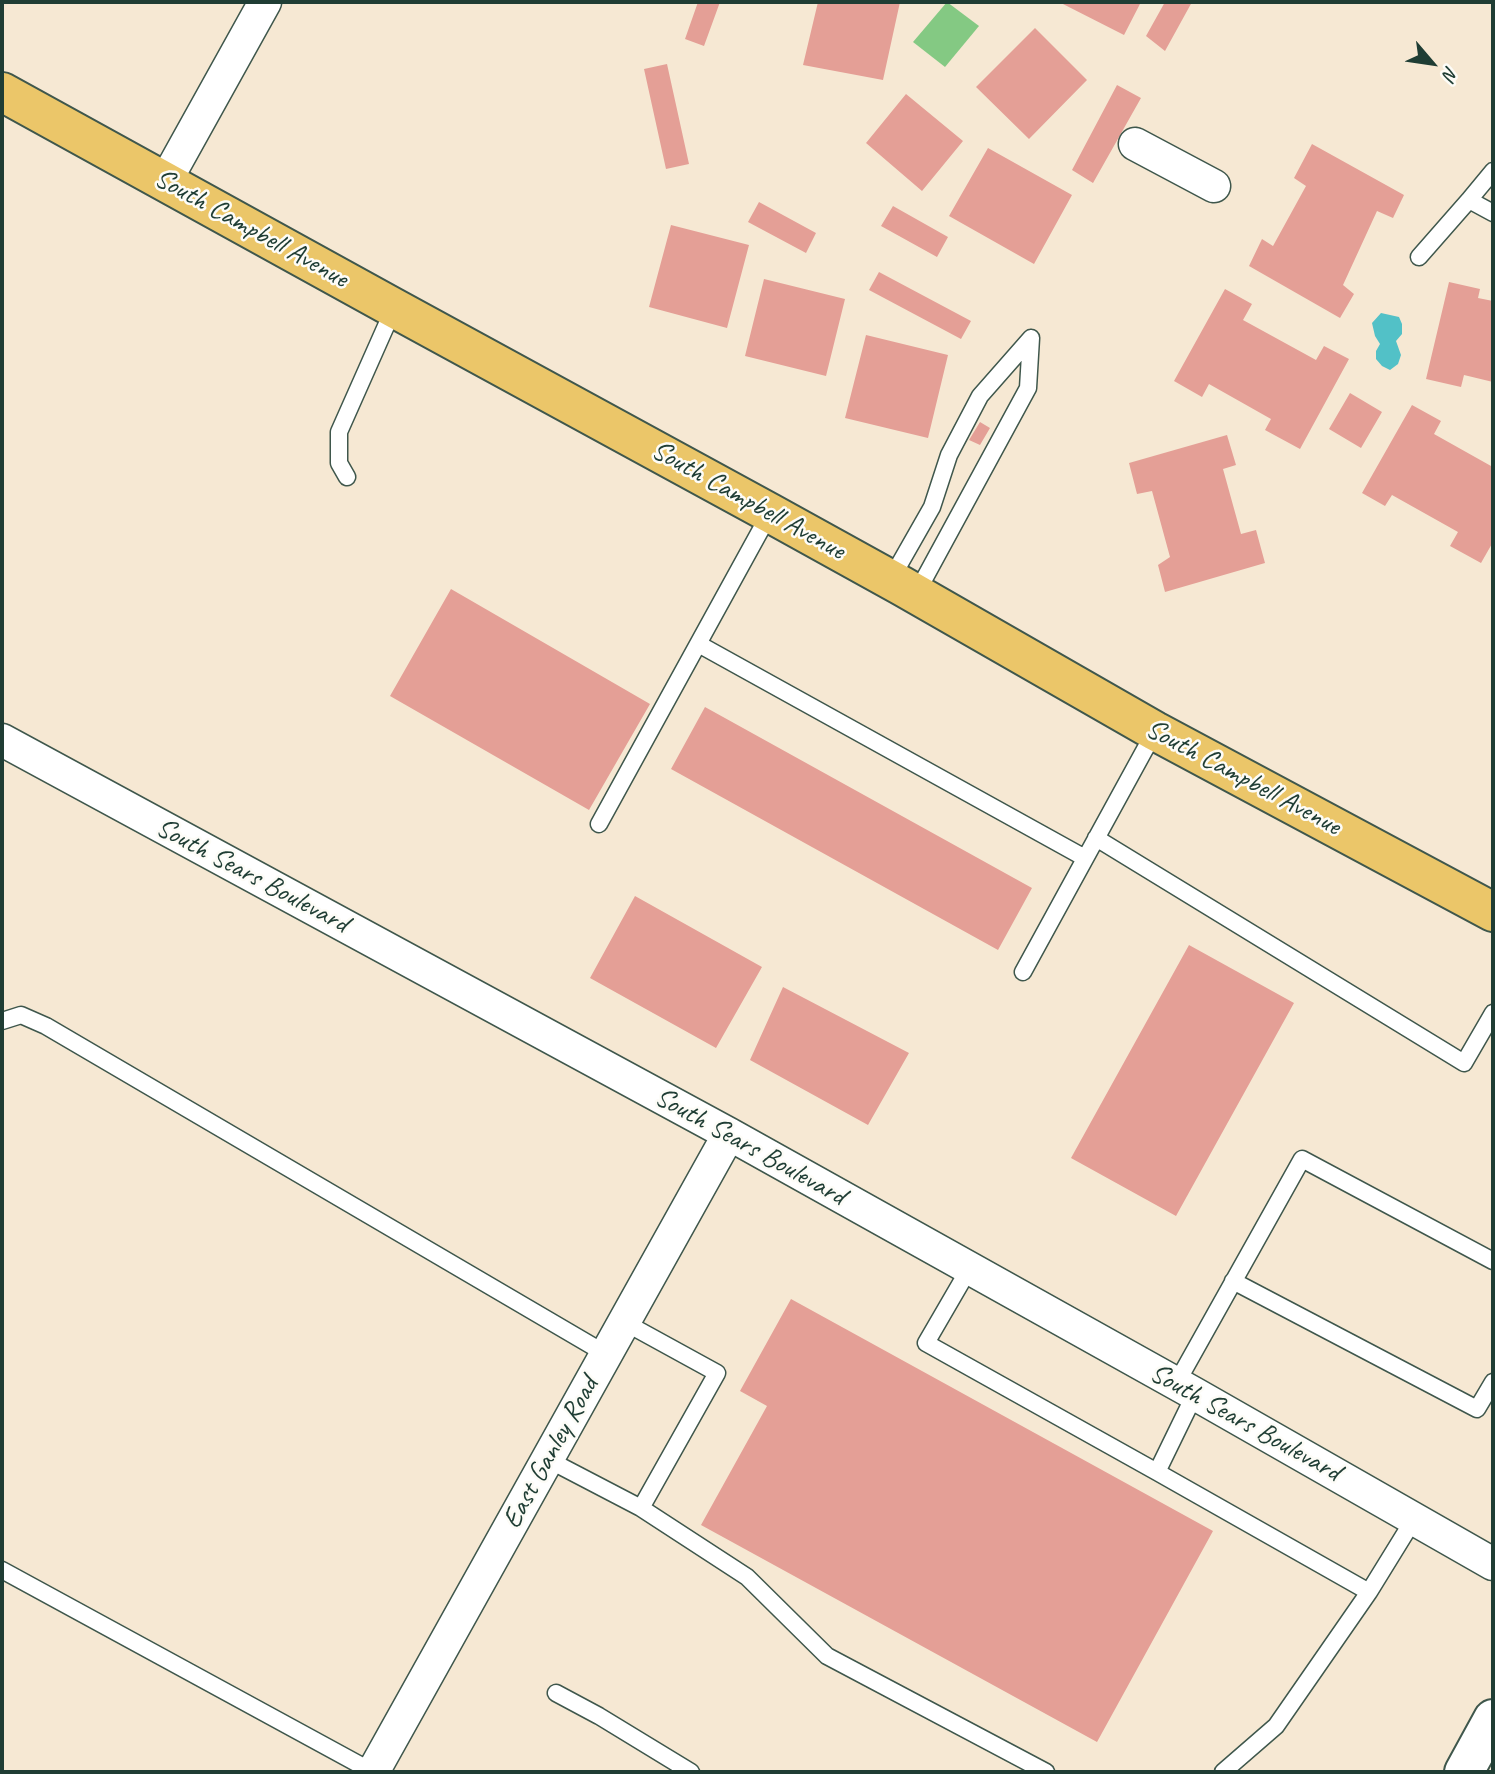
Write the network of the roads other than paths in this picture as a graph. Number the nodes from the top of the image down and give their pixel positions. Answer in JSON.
{"nodes":[{"id":1,"x":265,"y":2,"type":"edge"},
{"id":2,"x":2,"y":92,"type":"edge"},
{"id":3,"x":1135,"y":144,"type":"dead end"},
{"id":4,"x":1493,"y":171,"type":"edge"},
{"id":5,"x":165,"y":182,"type":"junction"},
{"id":6,"x":1214,"y":186,"type":"dead end"},
{"id":7,"x":1469,"y":200,"type":"junction"},
{"id":8,"x":1493,"y":213,"type":"edge"},
{"id":9,"x":1419,"y":257,"type":"dead end"},
{"id":10,"x":394,"y":308,"type":"junction"},
{"id":11,"x":347,"y":477,"type":"dead end"},
{"id":12,"x":770,"y":513,"type":"junction"},
{"id":13,"x":903,"y":587,"type":"junction"},
{"id":14,"x":702,"y":646,"type":"dead end"},
{"id":15,"x":1155,"y":731,"type":"junction"},
{"id":16,"x":2,"y":740,"type":"edge"},
{"id":17,"x":599,"y":824,"type":"dead end"},
{"id":18,"x":1096,"y":838,"type":"junction"},
{"id":19,"x":1085,"y":859,"type":"junction"},
{"id":20,"x":1493,"y":912,"type":"edge"},
{"id":21,"x":1023,"y":972,"type":"dead end"},
{"id":22,"x":1493,"y":1013,"type":"edge"},
{"id":23,"x":2,"y":1021,"type":"edge"},
{"id":24,"x":729,"y":1134,"type":"junction"},
{"id":25,"x":1493,"y":1261,"type":"edge"},
{"id":26,"x":969,"y":1269,"type":"junction"},
{"id":27,"x":1233,"y":1281,"type":"junction"},
{"id":28,"x":624,"y":1322,"type":"junction"},
{"id":29,"x":606,"y":1354,"type":"junction"},
{"id":30,"x":1493,"y":1382,"type":"edge"},
{"id":31,"x":1185,"y":1389,"type":"junction"},
{"id":32,"x":547,"y":1459,"type":"junction"},
{"id":33,"x":1157,"y":1472,"type":"junction"},
{"id":34,"x":641,"y":1508,"type":"junction"},
{"id":35,"x":1414,"y":1519,"type":"junction"},
{"id":36,"x":1493,"y":1564,"type":"edge"},
{"id":37,"x":2,"y":1570,"type":"edge"},
{"id":38,"x":1369,"y":1591,"type":"junction"},
{"id":39,"x":556,"y":1693,"type":"dead end"},
{"id":40,"x":1493,"y":1719,"type":"edge"},
{"id":41,"x":373,"y":1772,"type":"edge"},
{"id":42,"x":691,"y":1772,"type":"edge"},
{"id":43,"x":1046,"y":1772,"type":"edge"},
{"id":44,"x":1223,"y":1772,"type":"edge"},
{"id":45,"x":1464,"y":1772,"type":"edge"}],
"edges":[{"from":1,"to":5,"type":"street"},
{"from":2,"to":5,"type":"main road","name":"South Campbell Avenue"},
{"from":3,"to":6,"type":"street"},
{"from":4,"to":7,"type":"lane"},
{"from":5,"to":10,"type":"main road","name":"South Campbell Avenue"},
{"from":7,"to":8,"type":"lane"},
{"from":7,"to":9,"type":"lane"},
{"from":10,"to":11,"type":"lane"},
{"from":10,"to":12,"type":"main road","name":"South Campbell Avenue"},
{"from":12,"to":13,"type":"main road","name":"South Campbell Avenue"},
{"from":12,"to":17,"type":"lane"},
{"from":13,"to":13,"type":"lane"},
{"from":13,"to":15,"type":"main road","name":"South Campbell Avenue"},
{"from":14,"to":19,"type":"lane"},
{"from":15,"to":18,"type":"lane"},
{"from":15,"to":20,"type":"main road","name":"South Campbell Avenue"},
{"from":16,"to":24,"type":"street","name":"South Sears Boulevard"},
{"from":18,"to":19,"type":"lane"},
{"from":18,"to":22,"type":"lane"},
{"from":19,"to":21,"type":"lane"},
{"from":23,"to":29,"type":"lane"},
{"from":24,"to":26,"type":"street","name":"South Sears Boulevard"},
{"from":24,"to":28,"type":"street","name":"East Ganley Road"},
{"from":25,"to":27,"type":"lane"},
{"from":26,"to":31,"type":"street","name":"South Sears Boulevard"},
{"from":26,"to":33,"type":"lane"},
{"from":27,"to":30,"type":"lane"},
{"from":27,"to":31,"type":"lane"},
{"from":28,"to":29,"type":"street","name":"East Ganley Road"},
{"from":28,"to":34,"type":"lane"},
{"from":29,"to":32,"type":"street","name":"East Ganley Road"},
{"from":31,"to":33,"type":"lane"},
{"from":31,"to":35,"type":"street","name":"South Sears Boulevard"},
{"from":32,"to":34,"type":"lane"},
{"from":32,"to":41,"type":"street","name":"East Ganley Road"},
{"from":33,"to":38,"type":"lane"},
{"from":34,"to":43,"type":"lane"},
{"from":35,"to":36,"type":"street","name":"South Sears Boulevard"},
{"from":35,"to":38,"type":"lane"},
{"from":37,"to":41,"type":"lane"},
{"from":38,"to":44,"type":"lane"},
{"from":39,"to":42,"type":"lane"},
{"from":40,"to":45,"type":"street"}]}
